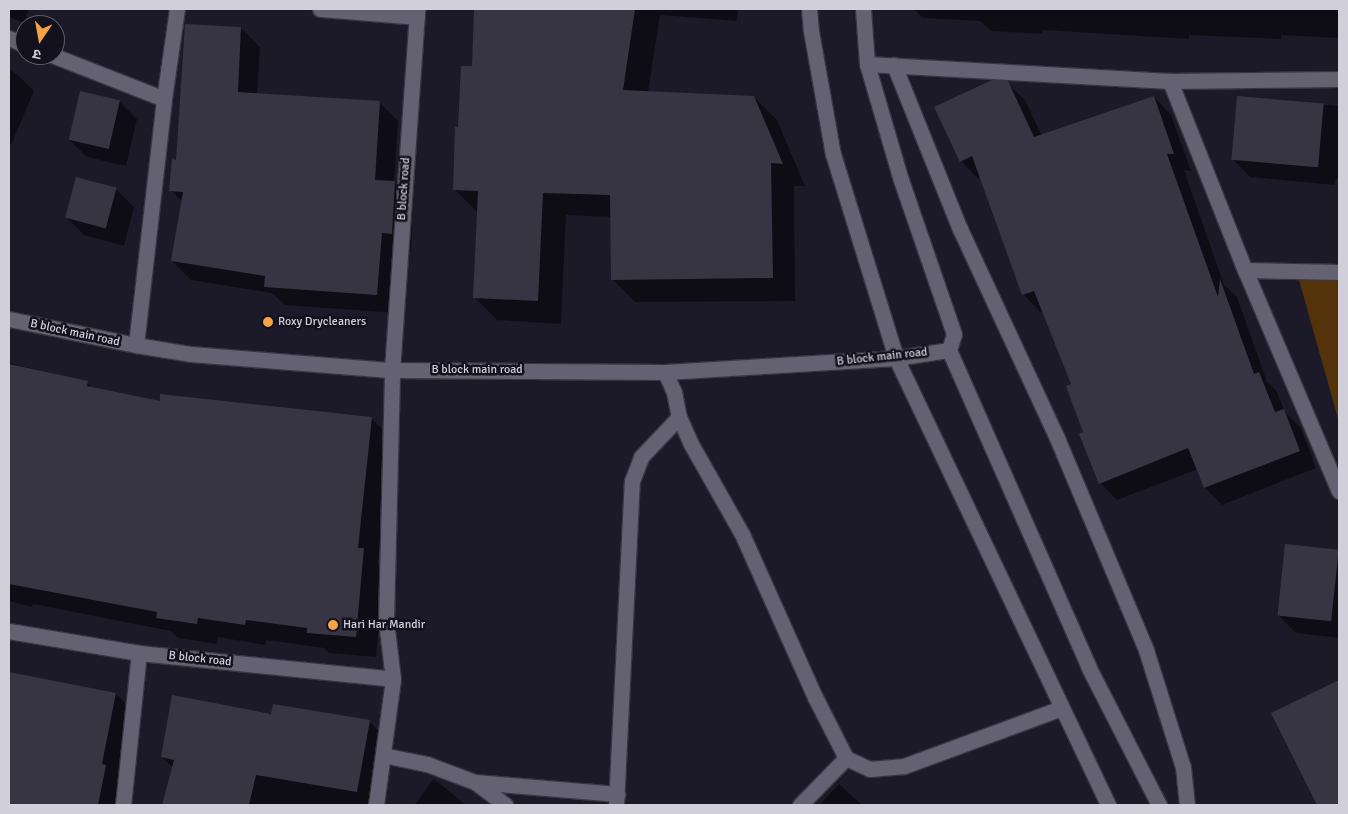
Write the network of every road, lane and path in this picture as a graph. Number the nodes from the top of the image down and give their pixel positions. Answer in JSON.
{"nodes":[{"id":1,"x":177,"y":9,"type":"edge"},
{"id":2,"x":320,"y":9,"type":"edge"},
{"id":3,"x":809,"y":9,"type":"edge"},
{"id":4,"x":863,"y":9,"type":"edge"},
{"id":5,"x":417,"y":13,"type":"edge"},
{"id":6,"x":65,"y":60,"type":"edge"},
{"id":7,"x":867,"y":64,"type":"junction"},
{"id":8,"x":894,"y":65,"type":"junction"},
{"id":9,"x":1339,"y":79,"type":"edge"},
{"id":10,"x":1170,"y":81,"type":"junction"},
{"id":11,"x":164,"y":99,"type":"junction"},
{"id":12,"x":1245,"y":270,"type":"junction"},
{"id":13,"x":1339,"y":272,"type":"edge"},
{"id":14,"x":9,"y":319,"type":"edge"},
{"id":15,"x":136,"y":345,"type":"junction"},
{"id":16,"x":949,"y":350,"type":"junction"},
{"id":17,"x":896,"y":358,"type":"junction"},
{"id":18,"x":392,"y":370,"type":"junction"},
{"id":19,"x":665,"y":372,"type":"junction"},
{"id":20,"x":679,"y":417,"type":"junction"},
{"id":21,"x":1339,"y":490,"type":"edge"},
{"id":22,"x":9,"y":631,"type":"edge"},
{"id":23,"x":139,"y":653,"type":"junction"},
{"id":24,"x":393,"y":679,"type":"junction"},
{"id":25,"x":1062,"y":708,"type":"junction"},
{"id":26,"x":383,"y":755,"type":"junction"},
{"id":27,"x":846,"y":758,"type":"junction"},
{"id":28,"x":475,"y":782,"type":"junction"},
{"id":29,"x":616,"y":799,"type":"edge"},
{"id":30,"x":123,"y":805,"type":"edge"},
{"id":31,"x":376,"y":805,"type":"edge"},
{"id":32,"x":505,"y":805,"type":"edge"},
{"id":33,"x":800,"y":805,"type":"edge"},
{"id":34,"x":1108,"y":805,"type":"edge"},
{"id":35,"x":1159,"y":805,"type":"edge"},
{"id":36,"x":1187,"y":805,"type":"edge"}],
"edges":[{"from":1,"to":11,"type":"street"},
{"from":2,"to":5,"type":"street"},
{"from":3,"to":17,"type":"street"},
{"from":4,"to":7,"type":"street"},
{"from":5,"to":18,"type":"street","name":"B block road"},
{"from":6,"to":11,"type":"street"},
{"from":7,"to":8,"type":"street"},
{"from":7,"to":16,"type":"street"},
{"from":8,"to":10,"type":"street"},
{"from":8,"to":36,"type":"street"},
{"from":9,"to":10,"type":"street"},
{"from":10,"to":12,"type":"street"},
{"from":11,"to":15,"type":"street"},
{"from":12,"to":13,"type":"street"},
{"from":12,"to":21,"type":"street"},
{"from":14,"to":15,"type":"street","name":"B block main road"},
{"from":15,"to":18,"type":"street","name":"B block main road"},
{"from":16,"to":17,"type":"street","name":"B block main road"},
{"from":16,"to":35,"type":"street"},
{"from":17,"to":19,"type":"street","name":"B block main road"},
{"from":17,"to":25,"type":"street"},
{"from":18,"to":19,"type":"street","name":"B block main road"},
{"from":18,"to":24,"type":"street","name":"B block road"},
{"from":19,"to":20,"type":"street"},
{"from":20,"to":27,"type":"street"},
{"from":20,"to":29,"type":"street"},
{"from":22,"to":23,"type":"street","name":"B block road"},
{"from":23,"to":24,"type":"street","name":"B block road"},
{"from":23,"to":30,"type":"street"},
{"from":24,"to":26,"type":"street","name":"B block road"},
{"from":25,"to":27,"type":"street"},
{"from":25,"to":34,"type":"street"},
{"from":26,"to":28,"type":"street"},
{"from":26,"to":31,"type":"street","name":"B block road"},
{"from":27,"to":33,"type":"street"},
{"from":28,"to":29,"type":"street"},
{"from":28,"to":32,"type":"street"}]}
